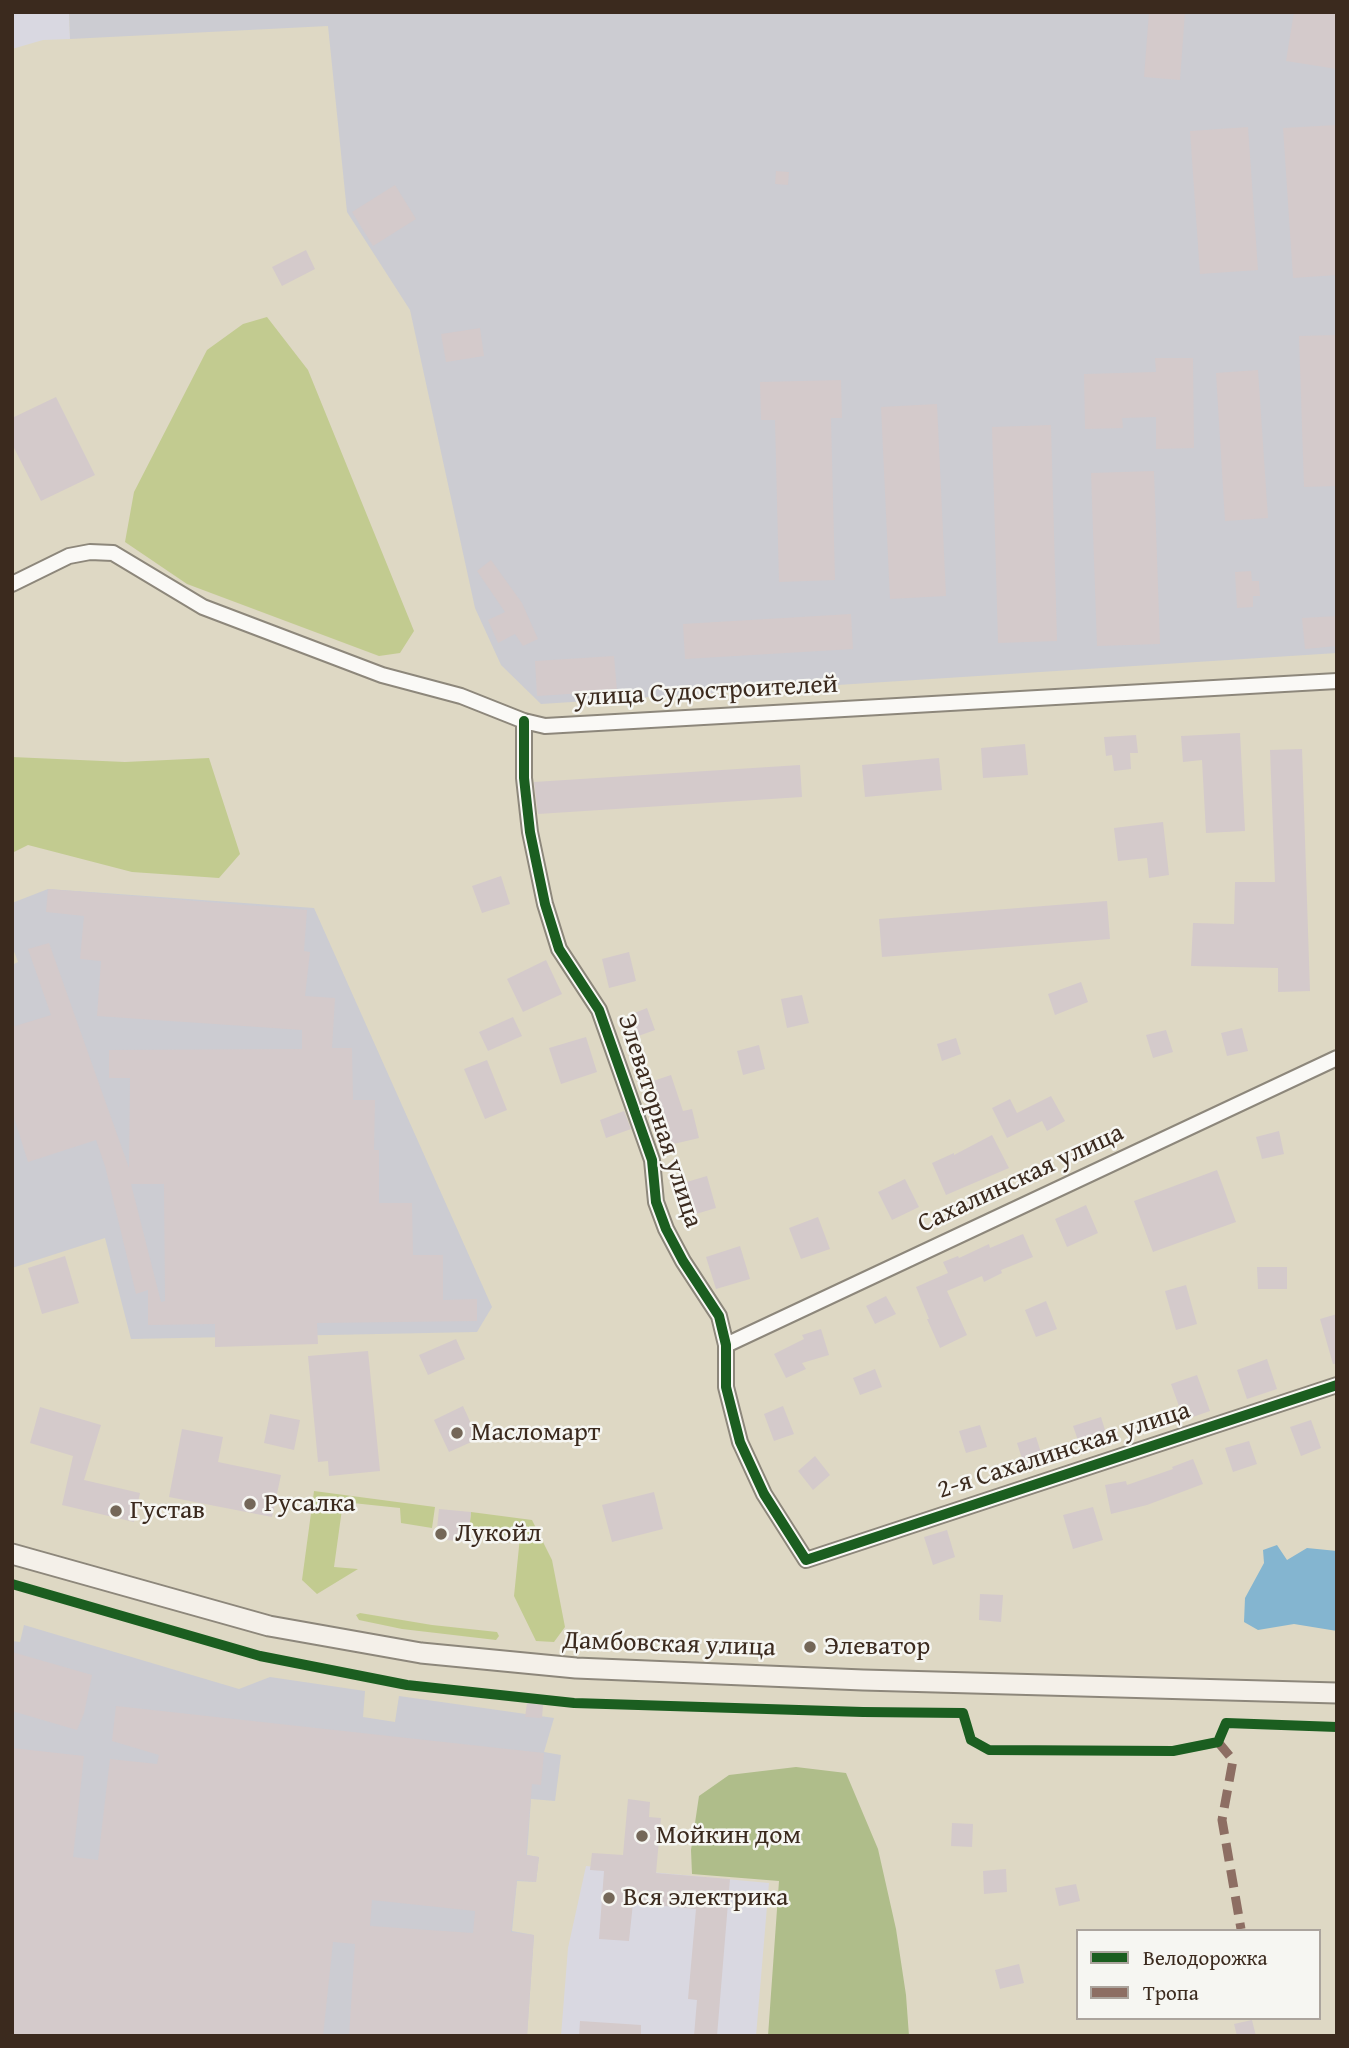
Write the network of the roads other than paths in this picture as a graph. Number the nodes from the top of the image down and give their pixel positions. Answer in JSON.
{"nodes":[{"id":1,"x":12,"y":584,"type":"edge"},
{"id":2,"x":1337,"y":681,"type":"edge"},
{"id":3,"x":524,"y":721,"type":"junction"},
{"id":4,"x":1337,"y":1058,"type":"edge"},
{"id":5,"x":726,"y":1345,"type":"junction"},
{"id":6,"x":1337,"y":1385,"type":"edge"},
{"id":7,"x":12,"y":1554,"type":"edge"},
{"id":8,"x":806,"y":1560,"type":"joint"},
{"id":9,"x":1337,"y":1693,"type":"edge"}],
"edges":[{"from":1,"to":3,"type":"street","name":"улица Судостроителей"},
{"from":2,"to":3,"type":"street","name":"улица Судостроителей"},
{"from":3,"to":5,"type":"street","name":"Элеваторная улица"},
{"from":4,"to":5,"type":"street","name":"Сахалинская улица"},
{"from":5,"to":8,"type":"street","name":"Элеваторная улица"},
{"from":6,"to":8,"type":"street","name":"2-я Сахалинская улица"},
{"from":7,"to":9,"type":"main road","name":"Дамбовская улица"}]}
